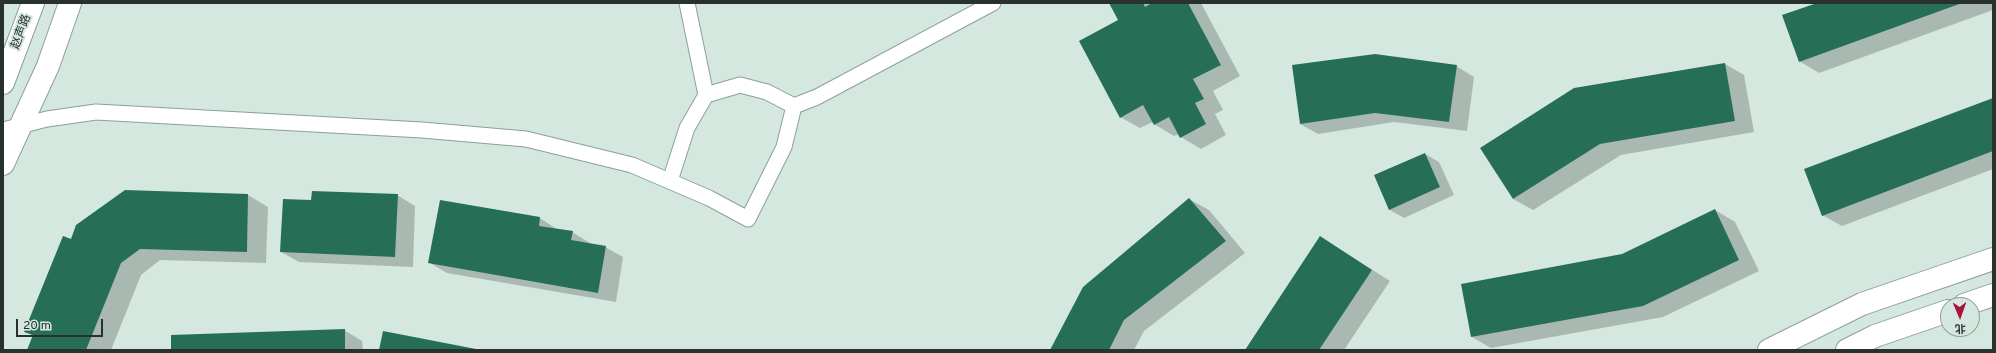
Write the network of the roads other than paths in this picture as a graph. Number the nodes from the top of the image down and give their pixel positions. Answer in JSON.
{"nodes":[{"id":1,"x":33,"y":3,"type":"edge"},
{"id":2,"x":70,"y":3,"type":"edge"},
{"id":3,"x":688,"y":3,"type":"edge"},
{"id":4,"x":993,"y":3,"type":"edge"},
{"id":5,"x":3,"y":83,"type":"edge"},
{"id":6,"x":706,"y":96,"type":"junction"},
{"id":7,"x":794,"y":106,"type":"junction"},
{"id":8,"x":12,"y":128,"type":"edge"},
{"id":9,"x":3,"y":164,"type":"edge"},
{"id":10,"x":670,"y":181,"type":"junction"},
{"id":11,"x":1993,"y":259,"type":"edge"},
{"id":12,"x":1993,"y":295,"type":"edge"},
{"id":13,"x":1980,"y":299,"type":"edge"},
{"id":14,"x":1940,"y":314,"type":"edge"},
{"id":15,"x":1768,"y":350,"type":"edge"},
{"id":16,"x":1847,"y":350,"type":"edge"}],
"edges":[{"from":1,"to":5,"type":"main road","name":"赵声路"},
{"from":2,"to":8,"type":"main road"},
{"from":3,"to":6,"type":"lane"},
{"from":4,"to":7,"type":"lane"},
{"from":6,"to":7,"type":"lane"},
{"from":6,"to":10,"type":"lane"},
{"from":7,"to":10,"type":"lane"},
{"from":8,"to":9,"type":"main road"},
{"from":8,"to":10,"type":"lane"},
{"from":11,"to":15,"type":"main road"},
{"from":12,"to":13,"type":"main road"},
{"from":14,"to":16,"type":"main road"}]}
